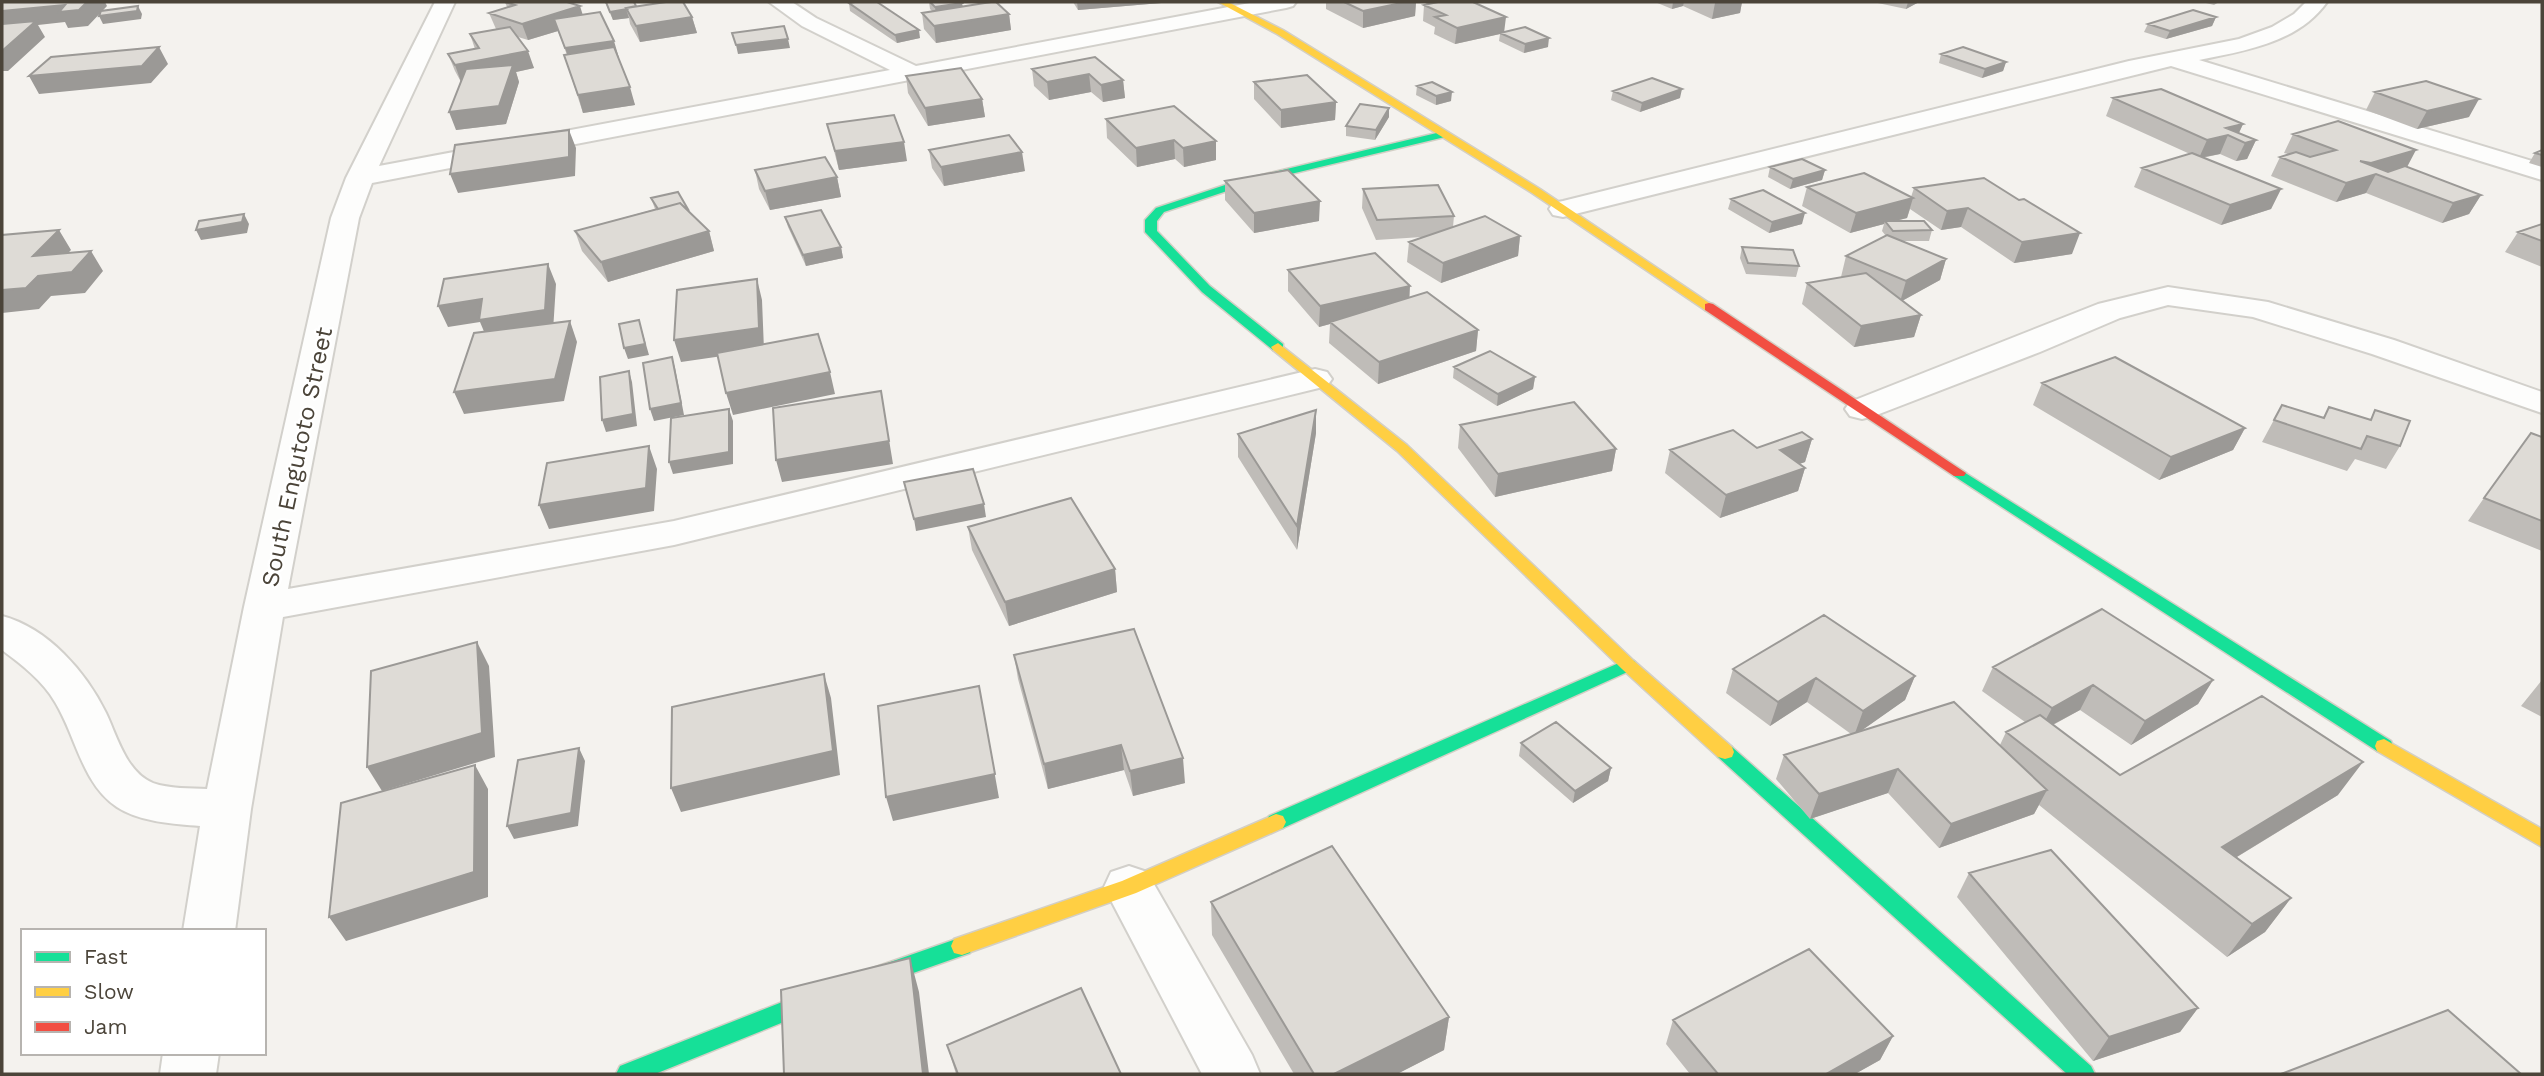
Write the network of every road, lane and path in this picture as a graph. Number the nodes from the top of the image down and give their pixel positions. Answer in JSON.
{"nodes":[{"id":1,"x":445,"y":2,"type":"edge"},
{"id":2,"x":779,"y":2,"type":"edge"},
{"id":3,"x":1286,"y":2,"type":"edge"},
{"id":4,"x":2317,"y":2,"type":"edge"},
{"id":5,"x":1231,"y":6,"type":"edge"},
{"id":6,"x":2176,"y":60,"type":"junction"},
{"id":7,"x":911,"y":72,"type":"junction"},
{"id":8,"x":1445,"y":134,"type":"junction"},
{"id":9,"x":2542,"y":172,"type":"edge"},
{"id":10,"x":359,"y":178,"type":"junction"},
{"id":11,"x":1563,"y":209,"type":"junction"},
{"id":12,"x":1315,"y":379,"type":"junction"},
{"id":13,"x":2542,"y":402,"type":"edge"},
{"id":14,"x":1862,"y":410,"type":"junction"},
{"id":15,"x":264,"y":607,"type":"junction"},
{"id":16,"x":2,"y":630,"type":"edge"},
{"id":17,"x":1628,"y":665,"type":"junction"},
{"id":18,"x":227,"y":809,"type":"junction"},
{"id":19,"x":2542,"y":839,"type":"edge"},
{"id":20,"x":1129,"y":887,"type":"junction"},
{"id":21,"x":209,"y":929,"type":"edge"},
{"id":22,"x":191,"y":1055,"type":"edge"},
{"id":23,"x":188,"y":1074,"type":"edge"},
{"id":24,"x":628,"y":1074,"type":"edge"},
{"id":25,"x":1232,"y":1074,"type":"edge"},
{"id":26,"x":2083,"y":1074,"type":"edge"}],
"edges":[{"from":1,"to":10,"type":"street","name":"South Engutoto Street"},
{"from":2,"to":7,"type":"street"},
{"from":3,"to":5,"type":"street"},
{"from":4,"to":6,"type":"street"},
{"from":5,"to":7,"type":"street"},
{"from":5,"to":8,"type":"street"},
{"from":6,"to":9,"type":"street"},
{"from":6,"to":11,"type":"street"},
{"from":7,"to":10,"type":"street"},
{"from":8,"to":11,"type":"street"},
{"from":8,"to":12,"type":"street"},
{"from":10,"to":15,"type":"street","name":"South Engutoto Street"},
{"from":11,"to":14,"type":"street"},
{"from":12,"to":15,"type":"street"},
{"from":12,"to":17,"type":"street"},
{"from":13,"to":14,"type":"street"},
{"from":14,"to":19,"type":"street"},
{"from":15,"to":18,"type":"street","name":"South Engutoto Street"},
{"from":16,"to":18,"type":"street"},
{"from":17,"to":20,"type":"street"},
{"from":17,"to":26,"type":"street"},
{"from":18,"to":21,"type":"street","name":"South Engutoto Street"},
{"from":20,"to":24,"type":"street"},
{"from":20,"to":25,"type":"street"},
{"from":22,"to":23,"type":"street"}]}
